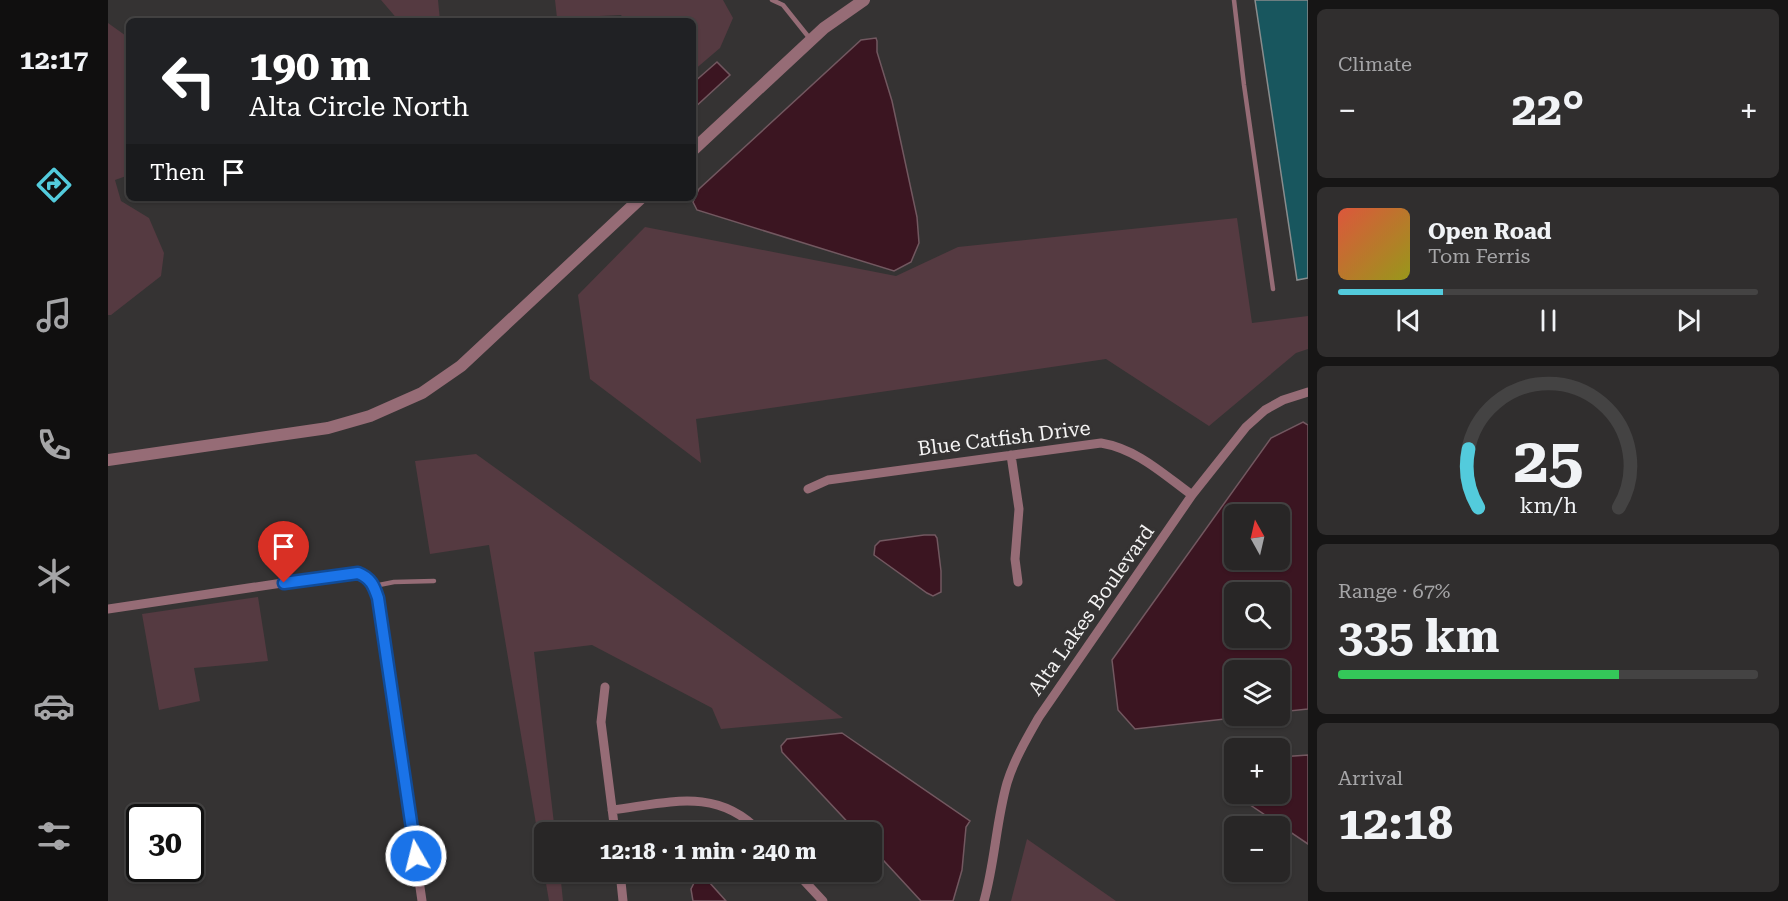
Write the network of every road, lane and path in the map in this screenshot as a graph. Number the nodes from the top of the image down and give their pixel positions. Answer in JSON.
{"nodes":[{"id":1,"x":772,"y":0,"type":"edge"},
{"id":2,"x":864,"y":0,"type":"edge"},
{"id":3,"x":1234,"y":0,"type":"edge"},
{"id":4,"x":783,"y":2,"type":"edge"},
{"id":5,"x":811,"y":40,"type":"junction"},
{"id":6,"x":696,"y":147,"type":"edge"},
{"id":7,"x":638,"y":201,"type":"edge"},
{"id":8,"x":1273,"y":289,"type":"dead end"},
{"id":9,"x":1308,"y":392,"type":"edge"},
{"id":10,"x":1011,"y":455,"type":"junction"},
{"id":11,"x":108,"y":460,"type":"edge"},
{"id":12,"x":808,"y":489,"type":"dead end"},
{"id":13,"x":1192,"y":495,"type":"junction"},
{"id":14,"x":434,"y":581,"type":"dead end"},
{"id":15,"x":1018,"y":582,"type":"dead end"},
{"id":16,"x":374,"y":586,"type":"junction"},
{"id":17,"x":108,"y":609,"type":"edge"},
{"id":18,"x":605,"y":687,"type":"dead end"},
{"id":19,"x":612,"y":810,"type":"junction"},
{"id":20,"x":614,"y":822,"type":"edge"},
{"id":21,"x":750,"y":822,"type":"edge"},
{"id":22,"x":621,"y":882,"type":"edge"},
{"id":23,"x":805,"y":882,"type":"edge"},
{"id":24,"x":422,"y":901,"type":"edge"},
{"id":25,"x":624,"y":901,"type":"edge"},
{"id":26,"x":823,"y":901,"type":"edge"},
{"id":27,"x":984,"y":901,"type":"edge"}],
"edges":[{"from":1,"to":4,"type":"lane"},
{"from":2,"to":5,"type":"street"},
{"from":3,"to":8,"type":"lane"},
{"from":4,"to":5,"type":"lane"},
{"from":5,"to":6,"type":"street"},
{"from":7,"to":11,"type":"street"},
{"from":9,"to":13,"type":"street","name":"Alta Lakes Boulevard"},
{"from":10,"to":12,"type":"street","name":"Blue Catfish Drive"},
{"from":10,"to":13,"type":"street","name":"Blue Catfish Drive"},
{"from":10,"to":15,"type":"street"},
{"from":13,"to":27,"type":"street","name":"Alta Lakes Boulevard"},
{"from":14,"to":16,"type":"lane"},
{"from":16,"to":17,"type":"street"},
{"from":16,"to":24,"type":"street"},
{"from":18,"to":19,"type":"street"},
{"from":19,"to":20,"type":"street"},
{"from":19,"to":21,"type":"street"},
{"from":22,"to":25,"type":"street"},
{"from":23,"to":26,"type":"street"}]}
